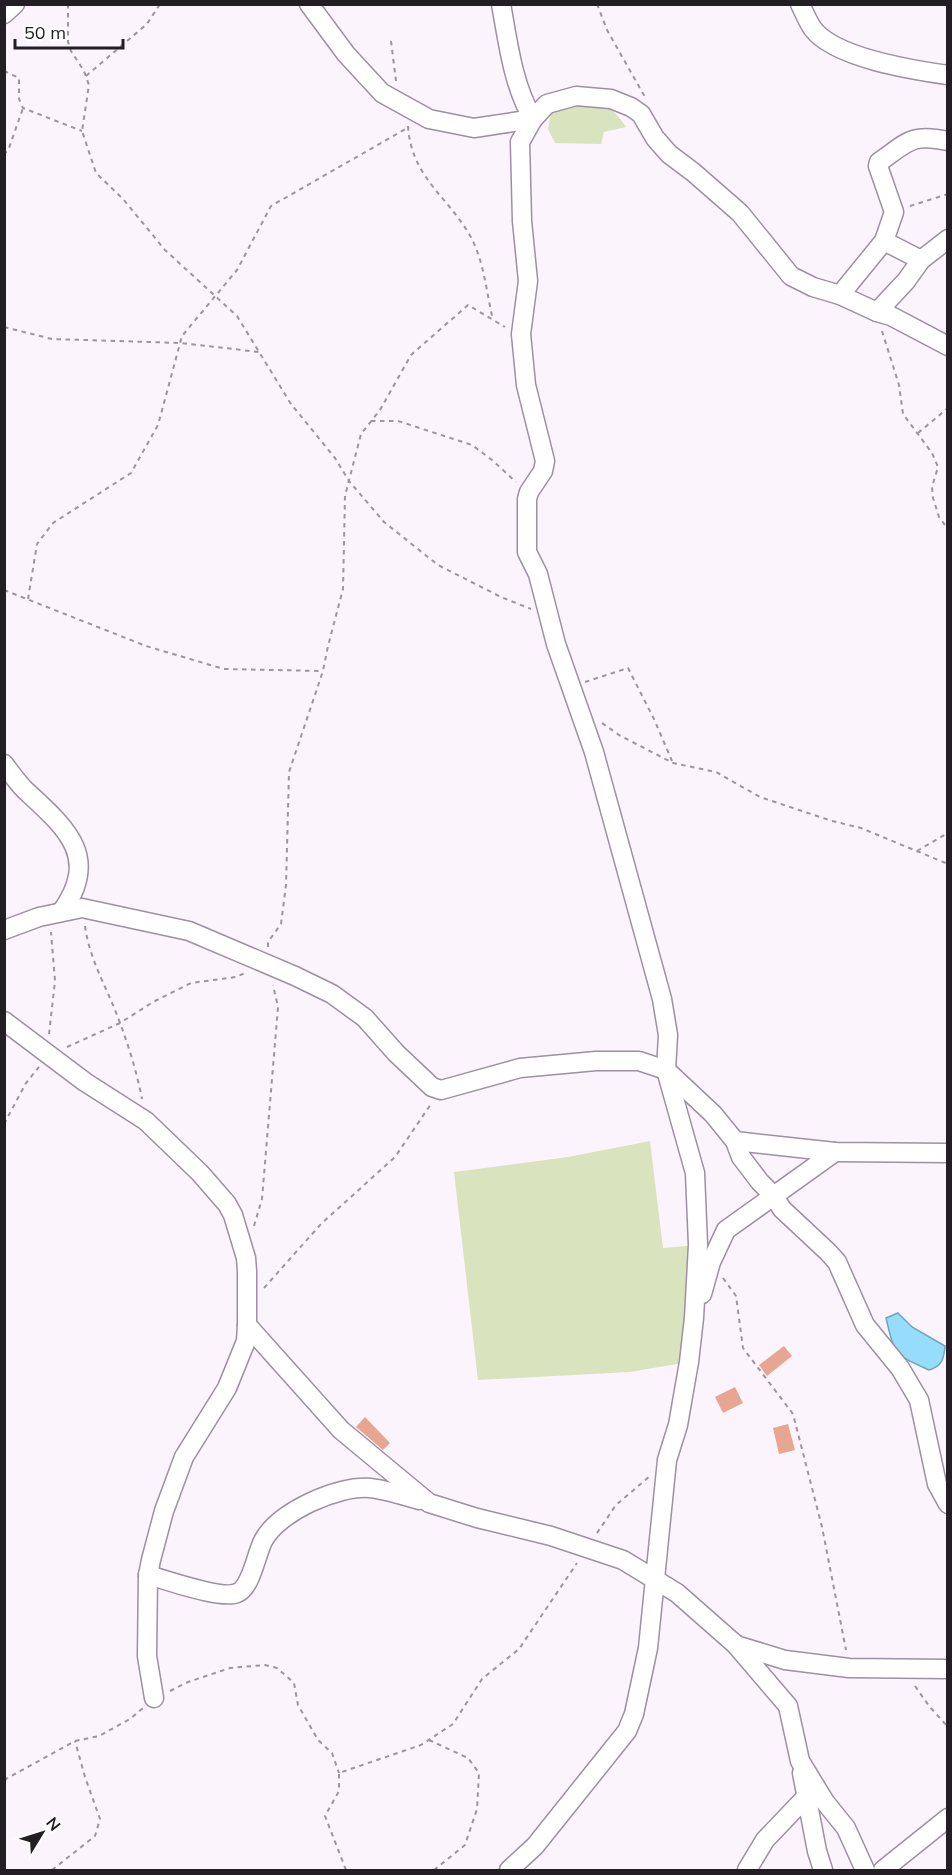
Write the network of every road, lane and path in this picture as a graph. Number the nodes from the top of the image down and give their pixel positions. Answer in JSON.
{"nodes":[{"id":1,"x":15,"y":4,"type":"edge"},
{"id":2,"x":69,"y":4,"type":"edge"},
{"id":3,"x":160,"y":4,"type":"edge"},
{"id":4,"x":309,"y":4,"type":"edge"},
{"id":5,"x":501,"y":4,"type":"edge"},
{"id":6,"x":597,"y":4,"type":"edge"},
{"id":7,"x":800,"y":4,"type":"edge"},
{"id":8,"x":4,"y":14,"type":"edge"},
{"id":9,"x":392,"y":41,"type":"dead end"},
{"id":10,"x":4,"y":71,"type":"edge"},
{"id":11,"x":948,"y":75,"type":"edge"},
{"id":12,"x":86,"y":76,"type":"junction"},
{"id":13,"x":647,"y":104,"type":"dead end"},
{"id":14,"x":405,"y":106,"type":"junction"},
{"id":15,"x":23,"y":108,"type":"junction"},
{"id":16,"x":429,"y":119,"type":"junction"},
{"id":17,"x":533,"y":119,"type":"junction"},
{"id":18,"x":408,"y":128,"type":"junction"},
{"id":19,"x":82,"y":131,"type":"junction"},
{"id":20,"x":948,"y":141,"type":"edge"},
{"id":21,"x":4,"y":155,"type":"edge"},
{"id":22,"x":948,"y":194,"type":"edge"},
{"id":23,"x":894,"y":212,"type":"junction"},
{"id":24,"x":948,"y":239,"type":"edge"},
{"id":25,"x":884,"y":242,"type":"junction"},
{"id":26,"x":921,"y":260,"type":"junction"},
{"id":27,"x":840,"y":295,"type":"junction"},
{"id":28,"x":215,"y":296,"type":"junction"},
{"id":29,"x":877,"y":312,"type":"junction"},
{"id":30,"x":493,"y":320,"type":"junction"},
{"id":31,"x":4,"y":327,"type":"edge"},
{"id":32,"x":521,"y":334,"type":"junction"},
{"id":33,"x":181,"y":343,"type":"junction"},
{"id":34,"x":948,"y":346,"type":"edge"},
{"id":35,"x":259,"y":352,"type":"junction"},
{"id":36,"x":948,"y":408,"type":"edge"},
{"id":37,"x":371,"y":421,"type":"junction"},
{"id":38,"x":917,"y":434,"type":"junction"},
{"id":39,"x":348,"y":481,"type":"junction"},
{"id":40,"x":529,"y":492,"type":"junction"},
{"id":41,"x":948,"y":529,"type":"edge"},
{"id":42,"x":4,"y":590,"type":"edge"},
{"id":43,"x":28,"y":600,"type":"junction"},
{"id":44,"x":547,"y":616,"type":"junction"},
{"id":45,"x":323,"y":671,"type":"junction"},
{"id":46,"x":571,"y":686,"type":"junction"},
{"id":47,"x":578,"y":708,"type":"junction"},
{"id":48,"x":673,"y":763,"type":"junction"},
{"id":49,"x":4,"y":764,"type":"edge"},
{"id":50,"x":948,"y":833,"type":"edge"},
{"id":51,"x":917,"y":852,"type":"junction"},
{"id":52,"x":948,"y":864,"type":"edge"},
{"id":53,"x":82,"y":908,"type":"junction"},
{"id":54,"x":62,"y":911,"type":"junction"},
{"id":55,"x":4,"y":930,"type":"edge"},
{"id":56,"x":268,"y":965,"type":"junction"},
{"id":57,"x":4,"y":1021,"type":"edge"},
{"id":58,"x":120,"y":1023,"type":"junction"},
{"id":59,"x":48,"y":1055,"type":"junction"},
{"id":60,"x":666,"y":1070,"type":"junction"},
{"id":61,"x":441,"y":1090,"type":"junction"},
{"id":62,"x":146,"y":1121,"type":"junction"},
{"id":63,"x":4,"y":1124,"type":"edge"},
{"id":64,"x":735,"y":1141,"type":"junction"},
{"id":65,"x":835,"y":1152,"type":"junction"},
{"id":66,"x":948,"y":1153,"type":"edge"},
{"id":67,"x":773,"y":1195,"type":"junction"},
{"id":68,"x":254,"y":1228,"type":"dead end"},
{"id":69,"x":711,"y":1262,"type":"junction"},
{"id":70,"x":246,"y":1317,"type":"junction"},
{"id":71,"x":694,"y":1318,"type":"junction"},
{"id":72,"x":667,"y":1460,"type":"junction"},
{"id":73,"x":429,"y":1503,"type":"junction"},
{"id":74,"x":948,"y":1504,"type":"edge"},
{"id":75,"x":586,"y":1548,"type":"junction"},
{"id":76,"x":148,"y":1575,"type":"junction"},
{"id":77,"x":656,"y":1578,"type":"junction"},
{"id":78,"x":735,"y":1644,"type":"junction"},
{"id":79,"x":849,"y":1668,"type":"junction"},
{"id":80,"x":904,"y":1669,"type":"junction"},
{"id":81,"x":948,"y":1669,"type":"edge"},
{"id":82,"x":154,"y":1698,"type":"junction"},
{"id":83,"x":948,"y":1727,"type":"edge"},
{"id":84,"x":429,"y":1740,"type":"junction"},
{"id":85,"x":75,"y":1741,"type":"junction"},
{"id":86,"x":800,"y":1761,"type":"junction"},
{"id":87,"x":339,"y":1773,"type":"junction"},
{"id":88,"x":4,"y":1780,"type":"edge"},
{"id":89,"x":807,"y":1796,"type":"junction"},
{"id":90,"x":948,"y":1818,"type":"edge"},
{"id":91,"x":52,"y":1870,"type":"edge"},
{"id":92,"x":346,"y":1870,"type":"edge"},
{"id":93,"x":434,"y":1870,"type":"edge"},
{"id":94,"x":509,"y":1870,"type":"edge"},
{"id":95,"x":747,"y":1870,"type":"edge"},
{"id":96,"x":823,"y":1870,"type":"edge"},
{"id":97,"x":865,"y":1870,"type":"edge"},
{"id":98,"x":883,"y":1870,"type":"edge"}],
"edges":[{"from":1,"to":8,"type":"street"},
{"from":2,"to":12,"type":"path"},
{"from":3,"to":12,"type":"path"},
{"from":4,"to":14,"type":"street"},
{"from":5,"to":17,"type":"street"},
{"from":6,"to":13,"type":"path"},
{"from":7,"to":11,"type":"street"},
{"from":9,"to":14,"type":"path"},
{"from":10,"to":15,"type":"path"},
{"from":12,"to":19,"type":"path"},
{"from":14,"to":16,"type":"street"},
{"from":14,"to":18,"type":"path"},
{"from":15,"to":19,"type":"path"},
{"from":15,"to":21,"type":"path"},
{"from":16,"to":17,"type":"street"},
{"from":16,"to":18,"type":"path"},
{"from":17,"to":27,"type":"street"},
{"from":17,"to":32,"type":"street"},
{"from":18,"to":28,"type":"path"},
{"from":18,"to":30,"type":"path"},
{"from":19,"to":28,"type":"path"},
{"from":20,"to":23,"type":"street"},
{"from":22,"to":23,"type":"path"},
{"from":23,"to":25,"type":"street"},
{"from":24,"to":26,"type":"street"},
{"from":25,"to":26,"type":"street"},
{"from":25,"to":27,"type":"street"},
{"from":26,"to":29,"type":"street"},
{"from":27,"to":29,"type":"street"},
{"from":28,"to":33,"type":"path"},
{"from":28,"to":35,"type":"path"},
{"from":29,"to":34,"type":"street"},
{"from":29,"to":38,"type":"path"},
{"from":30,"to":32,"type":"path"},
{"from":30,"to":37,"type":"path"},
{"from":31,"to":33,"type":"path"},
{"from":32,"to":40,"type":"street"},
{"from":33,"to":35,"type":"path"},
{"from":33,"to":43,"type":"path"},
{"from":35,"to":39,"type":"path"},
{"from":36,"to":38,"type":"path"},
{"from":37,"to":39,"type":"path"},
{"from":37,"to":40,"type":"path"},
{"from":38,"to":41,"type":"path"},
{"from":39,"to":44,"type":"path"},
{"from":39,"to":45,"type":"path"},
{"from":40,"to":44,"type":"street"},
{"from":42,"to":43,"type":"path"},
{"from":43,"to":45,"type":"path"},
{"from":44,"to":46,"type":"street"},
{"from":45,"to":56,"type":"path"},
{"from":46,"to":47,"type":"street"},
{"from":46,"to":48,"type":"path"},
{"from":47,"to":48,"type":"path"},
{"from":47,"to":60,"type":"street"},
{"from":48,"to":51,"type":"path"},
{"from":49,"to":54,"type":"street"},
{"from":50,"to":51,"type":"path"},
{"from":51,"to":52,"type":"path"},
{"from":53,"to":54,"type":"street"},
{"from":53,"to":56,"type":"street"},
{"from":53,"to":58,"type":"path"},
{"from":54,"to":55,"type":"street"},
{"from":54,"to":59,"type":"path"},
{"from":56,"to":58,"type":"path"},
{"from":56,"to":61,"type":"street"},
{"from":56,"to":68,"type":"path"},
{"from":57,"to":59,"type":"street"},
{"from":58,"to":59,"type":"path"},
{"from":58,"to":62,"type":"path"},
{"from":59,"to":62,"type":"street"},
{"from":59,"to":63,"type":"path"},
{"from":60,"to":61,"type":"street"},
{"from":60,"to":64,"type":"street"},
{"from":60,"to":71,"type":"street"},
{"from":61,"to":70,"type":"path"},
{"from":62,"to":70,"type":"street"},
{"from":64,"to":65,"type":"street"},
{"from":64,"to":67,"type":"street"},
{"from":65,"to":66,"type":"street"},
{"from":65,"to":67,"type":"street"},
{"from":67,"to":69,"type":"street"},
{"from":67,"to":74,"type":"street"},
{"from":69,"to":71,"type":"street"},
{"from":69,"to":79,"type":"path"},
{"from":70,"to":73,"type":"street"},
{"from":70,"to":76,"type":"street"},
{"from":71,"to":72,"type":"street"},
{"from":72,"to":75,"type":"path"},
{"from":72,"to":77,"type":"street"},
{"from":73,"to":75,"type":"street"},
{"from":73,"to":76,"type":"street"},
{"from":75,"to":77,"type":"street"},
{"from":75,"to":84,"type":"path"},
{"from":76,"to":82,"type":"street"},
{"from":77,"to":78,"type":"street"},
{"from":77,"to":94,"type":"street"},
{"from":78,"to":79,"type":"street"},
{"from":78,"to":86,"type":"street"},
{"from":79,"to":80,"type":"street"},
{"from":80,"to":81,"type":"street"},
{"from":80,"to":83,"type":"path"},
{"from":82,"to":85,"type":"path"},
{"from":82,"to":87,"type":"path"},
{"from":84,"to":87,"type":"path"},
{"from":84,"to":93,"type":"path"},
{"from":85,"to":88,"type":"path"},
{"from":85,"to":91,"type":"path"},
{"from":86,"to":89,"type":"street"},
{"from":86,"to":97,"type":"street"},
{"from":87,"to":92,"type":"path"},
{"from":89,"to":95,"type":"street"},
{"from":89,"to":96,"type":"street"},
{"from":90,"to":98,"type":"street"}]}
